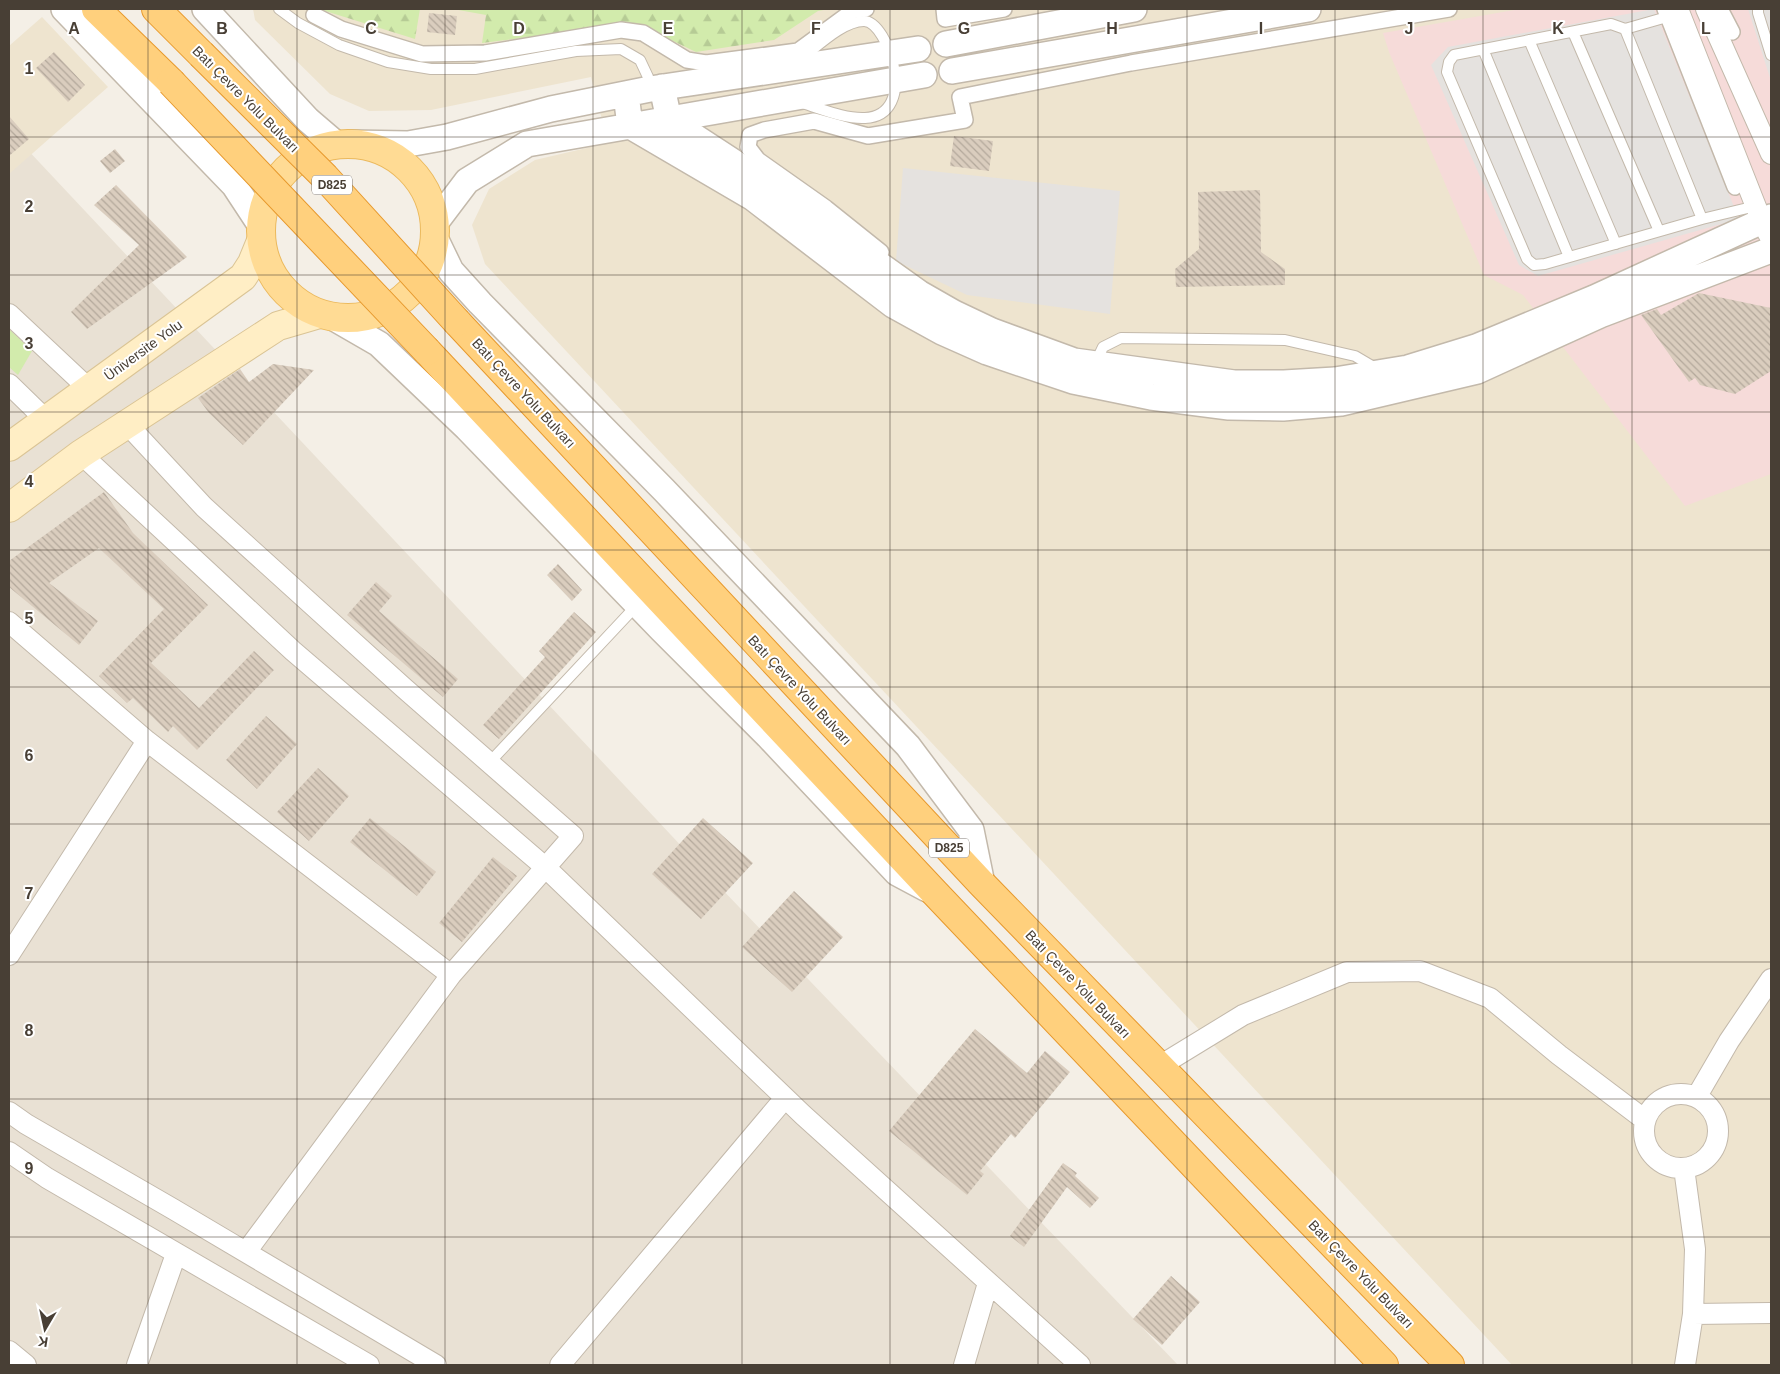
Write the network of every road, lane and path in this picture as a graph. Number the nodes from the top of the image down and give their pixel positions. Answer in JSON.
{"nodes":[{"id":1,"x":64,"y":9,"type":"edge"},
{"id":2,"x":96,"y":9,"type":"edge"},
{"id":3,"x":156,"y":9,"type":"edge"},
{"id":4,"x":205,"y":9,"type":"edge"},
{"id":5,"x":279,"y":9,"type":"edge"},
{"id":6,"x":866,"y":9,"type":"edge"},
{"id":7,"x":944,"y":9,"type":"edge"},
{"id":8,"x":1004,"y":9,"type":"edge"},
{"id":9,"x":1134,"y":9,"type":"edge"},
{"id":10,"x":1308,"y":9,"type":"edge"},
{"id":11,"x":1449,"y":9,"type":"edge"},
{"id":12,"x":1706,"y":9,"type":"edge"},
{"id":13,"x":1720,"y":9,"type":"edge"},
{"id":14,"x":1758,"y":9,"type":"edge"},
{"id":15,"x":1672,"y":12,"type":"edge"},
{"id":16,"x":314,"y":15,"type":"dead end"},
{"id":17,"x":1625,"y":29,"type":"junction"},
{"id":18,"x":1573,"y":32,"type":"junction"},
{"id":19,"x":1732,"y":32,"type":"dead end"},
{"id":20,"x":1529,"y":40,"type":"junction"},
{"id":21,"x":946,"y":44,"type":"dead end"},
{"id":22,"x":918,"y":49,"type":"dead end"},
{"id":23,"x":1483,"y":49,"type":"junction"},
{"id":24,"x":890,"y":53,"type":"junction"},
{"id":25,"x":1771,"y":55,"type":"edge"},
{"id":26,"x":785,"y":69,"type":"junction"},
{"id":27,"x":952,"y":70,"type":"dead end"},
{"id":28,"x":924,"y":75,"type":"dead end"},
{"id":29,"x":896,"y":80,"type":"junction"},
{"id":30,"x":646,"y":90,"type":"junction"},
{"id":31,"x":669,"y":120,"type":"junction"},
{"id":32,"x":630,"y":126,"type":"junction"},
{"id":33,"x":344,"y":144,"type":"junction"},
{"id":34,"x":1771,"y":154,"type":"edge"},
{"id":35,"x":1735,"y":187,"type":"dead end"},
{"id":36,"x":1702,"y":219,"type":"junction"},
{"id":37,"x":1765,"y":221,"type":"edge"},
{"id":38,"x":436,"y":231,"type":"junction"},
{"id":39,"x":1659,"y":231,"type":"junction"},
{"id":40,"x":261,"y":234,"type":"junction"},
{"id":41,"x":1616,"y":244,"type":"junction"},
{"id":42,"x":1771,"y":250,"type":"edge"},
{"id":43,"x":883,"y":253,"type":"dead end"},
{"id":44,"x":1569,"y":257,"type":"junction"},
{"id":45,"x":9,"y":314,"type":"edge"},
{"id":46,"x":326,"y":316,"type":"junction"},
{"id":47,"x":1382,"y":372,"type":"junction"},
{"id":48,"x":1091,"y":374,"type":"junction"},
{"id":49,"x":9,"y":384,"type":"edge"},
{"id":50,"x":89,"y":389,"type":"junction"},
{"id":51,"x":46,"y":420,"type":"junction"},
{"id":52,"x":127,"y":424,"type":"junction"},
{"id":53,"x":9,"y":447,"type":"edge"},
{"id":54,"x":82,"y":454,"type":"junction"},
{"id":55,"x":9,"y":508,"type":"edge"},
{"id":56,"x":637,"y":605,"type":"junction"},
{"id":57,"x":9,"y":622,"type":"edge"},
{"id":58,"x":148,"y":742,"type":"junction"},
{"id":59,"x":489,"y":763,"type":"junction"},
{"id":60,"x":545,"y":867,"type":"junction"},
{"id":61,"x":982,"y":884,"type":"junction"},
{"id":62,"x":935,"y":893,"type":"junction"},
{"id":63,"x":9,"y":955,"type":"edge"},
{"id":64,"x":450,"y":975,"type":"junction"},
{"id":65,"x":1771,"y":979,"type":"edge"},
{"id":66,"x":1158,"y":1067,"type":"junction"},
{"id":67,"x":1697,"y":1096,"type":"junction"},
{"id":68,"x":785,"y":1098,"type":"junction"},
{"id":69,"x":9,"y":1112,"type":"edge"},
{"id":70,"x":1645,"y":1120,"type":"junction"},
{"id":71,"x":9,"y":1152,"type":"edge"},
{"id":72,"x":1684,"y":1168,"type":"junction"},
{"id":73,"x":246,"y":1252,"type":"junction"},
{"id":74,"x":176,"y":1254,"type":"junction"},
{"id":75,"x":988,"y":1284,"type":"junction"},
{"id":76,"x":1771,"y":1313,"type":"edge"},
{"id":77,"x":1693,"y":1314,"type":"junction"},
{"id":78,"x":9,"y":1351,"type":"edge"},
{"id":79,"x":26,"y":1365,"type":"edge"},
{"id":80,"x":137,"y":1365,"type":"edge"},
{"id":81,"x":369,"y":1365,"type":"edge"},
{"id":82,"x":436,"y":1365,"type":"edge"},
{"id":83,"x":560,"y":1365,"type":"edge"},
{"id":84,"x":964,"y":1365,"type":"edge"},
{"id":85,"x":1080,"y":1365,"type":"edge"},
{"id":86,"x":1384,"y":1365,"type":"edge"},
{"id":87,"x":1450,"y":1365,"type":"edge"},
{"id":88,"x":1685,"y":1365,"type":"edge"}],
"edges":[{"from":1,"to":40,"type":"street"},
{"from":2,"to":62,"type":"highway","number":"D825","bridge":true},
{"from":3,"to":61,"type":"highway","name":"Batı Çevre Yolu Bulvarı","number":"D825","bridge":true},
{"from":4,"to":33,"type":"street"},
{"from":5,"to":30,"type":"lane"},
{"from":6,"to":16,"type":"street"},
{"from":7,"to":8,"type":"street"},
{"from":9,"to":21,"type":"street"},
{"from":10,"to":27,"type":"street"},
{"from":11,"to":43,"type":"street"},
{"from":12,"to":34,"type":"street"},
{"from":13,"to":19,"type":"street"},
{"from":14,"to":25,"type":"lane"},
{"from":15,"to":17,"type":"lane"},
{"from":15,"to":35,"type":"street"},
{"from":15,"to":37,"type":"street"},
{"from":17,"to":18,"type":"lane"},
{"from":17,"to":36,"type":"lane"},
{"from":18,"to":20,"type":"lane"},
{"from":18,"to":39,"type":"lane"},
{"from":20,"to":23,"type":"lane"},
{"from":20,"to":41,"type":"lane"},
{"from":22,"to":24,"type":"street"},
{"from":23,"to":44,"type":"lane"},
{"from":23,"to":44,"type":"lane"},
{"from":24,"to":26,"type":"street"},
{"from":24,"to":26,"type":"lane"},
{"from":24,"to":29,"type":"lane"},
{"from":26,"to":30,"type":"street"},
{"from":28,"to":29,"type":"street"},
{"from":29,"to":31,"type":"street"},
{"from":30,"to":31,"type":"street"},
{"from":30,"to":32,"type":"street"},
{"from":30,"to":33,"type":"street"},
{"from":31,"to":32,"type":"street"},
{"from":31,"to":48,"type":"street"},
{"from":32,"to":38,"type":"street"},
{"from":32,"to":48,"type":"street"},
{"from":33,"to":38,"type":"main road"},
{"from":33,"to":40,"type":"main road"},
{"from":36,"to":37,"type":"lane"},
{"from":36,"to":39,"type":"lane"},
{"from":37,"to":47,"type":"street"},
{"from":38,"to":46,"type":"main road"},
{"from":38,"to":61,"type":"street"},
{"from":39,"to":41,"type":"lane"},
{"from":40,"to":46,"type":"main road"},
{"from":40,"to":50,"type":"main road","name":"Üniversite Yolu"},
{"from":41,"to":44,"type":"lane"},
{"from":42,"to":48,"type":"street"},
{"from":45,"to":50,"type":"street"},
{"from":46,"to":52,"type":"main road"},
{"from":46,"to":56,"type":"street"},
{"from":47,"to":48,"type":"street"},
{"from":47,"to":48,"type":"lane"},
{"from":49,"to":51,"type":"street"},
{"from":50,"to":51,"type":"main road","name":"Üniversite Yolu"},
{"from":51,"to":53,"type":"main road","name":"Üniversite Yolu"},
{"from":52,"to":54,"type":"main road"},
{"from":52,"to":59,"type":"street"},
{"from":54,"to":55,"type":"main road"},
{"from":54,"to":60,"type":"street"},
{"from":56,"to":59,"type":"lane"},
{"from":56,"to":62,"type":"street"},
{"from":57,"to":58,"type":"street"},
{"from":58,"to":63,"type":"street"},
{"from":58,"to":64,"type":"street"},
{"from":59,"to":60,"type":"street"},
{"from":60,"to":64,"type":"street"},
{"from":60,"to":68,"type":"street"},
{"from":61,"to":66,"type":"highway","name":"Batı Çevre Yolu Bulvarı","number":"D825"},
{"from":62,"to":86,"type":"highway","number":"D825"},
{"from":64,"to":73,"type":"street"},
{"from":65,"to":67,"type":"street"},
{"from":66,"to":70,"type":"street"},
{"from":66,"to":87,"type":"highway","name":"Batı Çevre Yolu Bulvarı","number":"D825"},
{"from":67,"to":70,"type":"street"},
{"from":67,"to":72,"type":"street"},
{"from":68,"to":75,"type":"street"},
{"from":68,"to":83,"type":"street"},
{"from":69,"to":73,"type":"street"},
{"from":70,"to":72,"type":"street"},
{"from":71,"to":74,"type":"street"},
{"from":72,"to":77,"type":"street"},
{"from":73,"to":82,"type":"street"},
{"from":74,"to":80,"type":"street"},
{"from":74,"to":81,"type":"street"},
{"from":75,"to":84,"type":"street"},
{"from":75,"to":85,"type":"street"},
{"from":76,"to":77,"type":"street"},
{"from":77,"to":88,"type":"street"},
{"from":78,"to":79,"type":"street"}]}
